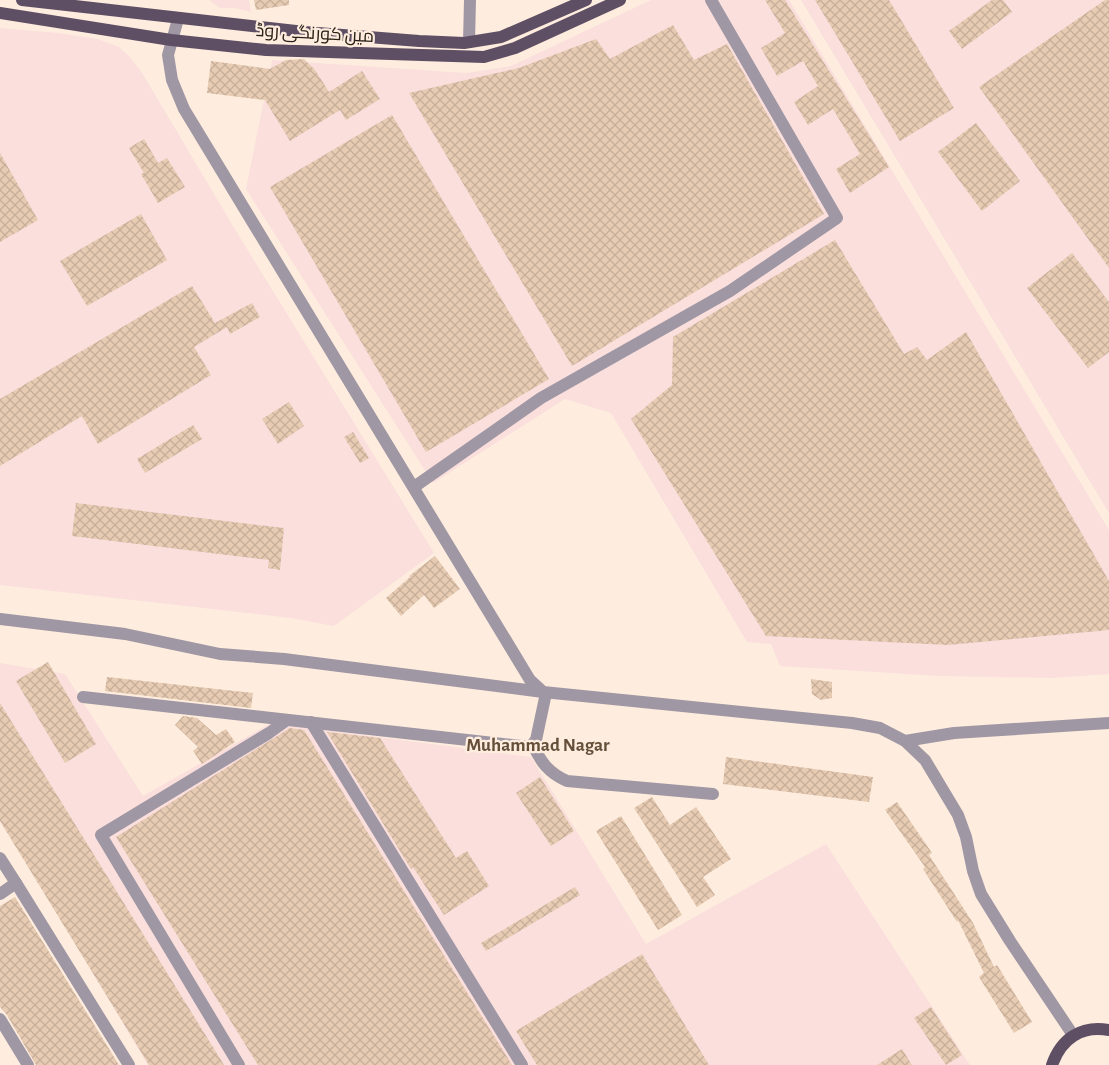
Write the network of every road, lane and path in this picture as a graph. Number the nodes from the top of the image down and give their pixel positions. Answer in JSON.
{"nodes":[{"id":1,"x":22,"y":0,"type":"edge"},
{"id":2,"x":470,"y":0,"type":"edge"},
{"id":3,"x":586,"y":0,"type":"edge"},
{"id":4,"x":620,"y":0,"type":"edge"},
{"id":5,"x":711,"y":0,"type":"edge"},
{"id":6,"x":0,"y":13,"type":"edge"},
{"id":7,"x":178,"y":19,"type":"junction"},
{"id":8,"x":171,"y":40,"type":"junction"},
{"id":9,"x":469,"y":42,"type":"junction"},
{"id":10,"x":414,"y":488,"type":"junction"},
{"id":11,"x":0,"y":619,"type":"edge"},
{"id":12,"x":545,"y":692,"type":"junction"},
{"id":13,"x":83,"y":697,"type":"dead end"},
{"id":14,"x":288,"y":720,"type":"junction"},
{"id":15,"x":310,"y":722,"type":"junction"},
{"id":16,"x":1109,"y":723,"type":"edge"},
{"id":17,"x":905,"y":741,"type":"junction"},
{"id":18,"x":533,"y":744,"type":"junction"},
{"id":19,"x":714,"y":794,"type":"dead end"},
{"id":20,"x":0,"y":858,"type":"edge"},
{"id":21,"x":16,"y":883,"type":"junction"},
{"id":22,"x":0,"y":894,"type":"edge"},
{"id":23,"x":0,"y":1019,"type":"edge"},
{"id":24,"x":1109,"y":1030,"type":"edge"},
{"id":25,"x":1073,"y":1035,"type":"junction"},
{"id":26,"x":28,"y":1065,"type":"edge"},
{"id":27,"x":129,"y":1065,"type":"edge"},
{"id":28,"x":239,"y":1065,"type":"edge"},
{"id":29,"x":522,"y":1065,"type":"edge"},
{"id":30,"x":1052,"y":1065,"type":"edge"}],
"edges":[{"from":1,"to":7,"type":"main road","name":"مین کورنگی روڈ"},
{"from":2,"to":9,"type":"street"},
{"from":3,"to":9,"type":"main road","name":"مین کورنگی روڈ"},
{"from":4,"to":8,"type":"main road","name":"مین کورنگی روڈ"},
{"from":5,"to":10,"type":"street"},
{"from":6,"to":8,"type":"main road","name":"مین کورنگی روڈ"},
{"from":7,"to":8,"type":"street"},
{"from":7,"to":9,"type":"main road","name":"مین کورنگی روڈ"},
{"from":8,"to":10,"type":"street"},
{"from":10,"to":12,"type":"street"},
{"from":11,"to":12,"type":"street"},
{"from":12,"to":17,"type":"street"},
{"from":12,"to":18,"type":"street"},
{"from":13,"to":14,"type":"street"},
{"from":14,"to":15,"type":"street"},
{"from":14,"to":28,"type":"street"},
{"from":15,"to":18,"type":"street"},
{"from":15,"to":29,"type":"street"},
{"from":16,"to":17,"type":"street"},
{"from":17,"to":25,"type":"street"},
{"from":18,"to":19,"type":"street"},
{"from":20,"to":21,"type":"street"},
{"from":21,"to":22,"type":"street"},
{"from":21,"to":27,"type":"street"},
{"from":23,"to":26,"type":"street"},
{"from":24,"to":25,"type":"main road"},
{"from":25,"to":30,"type":"main road"}]}
